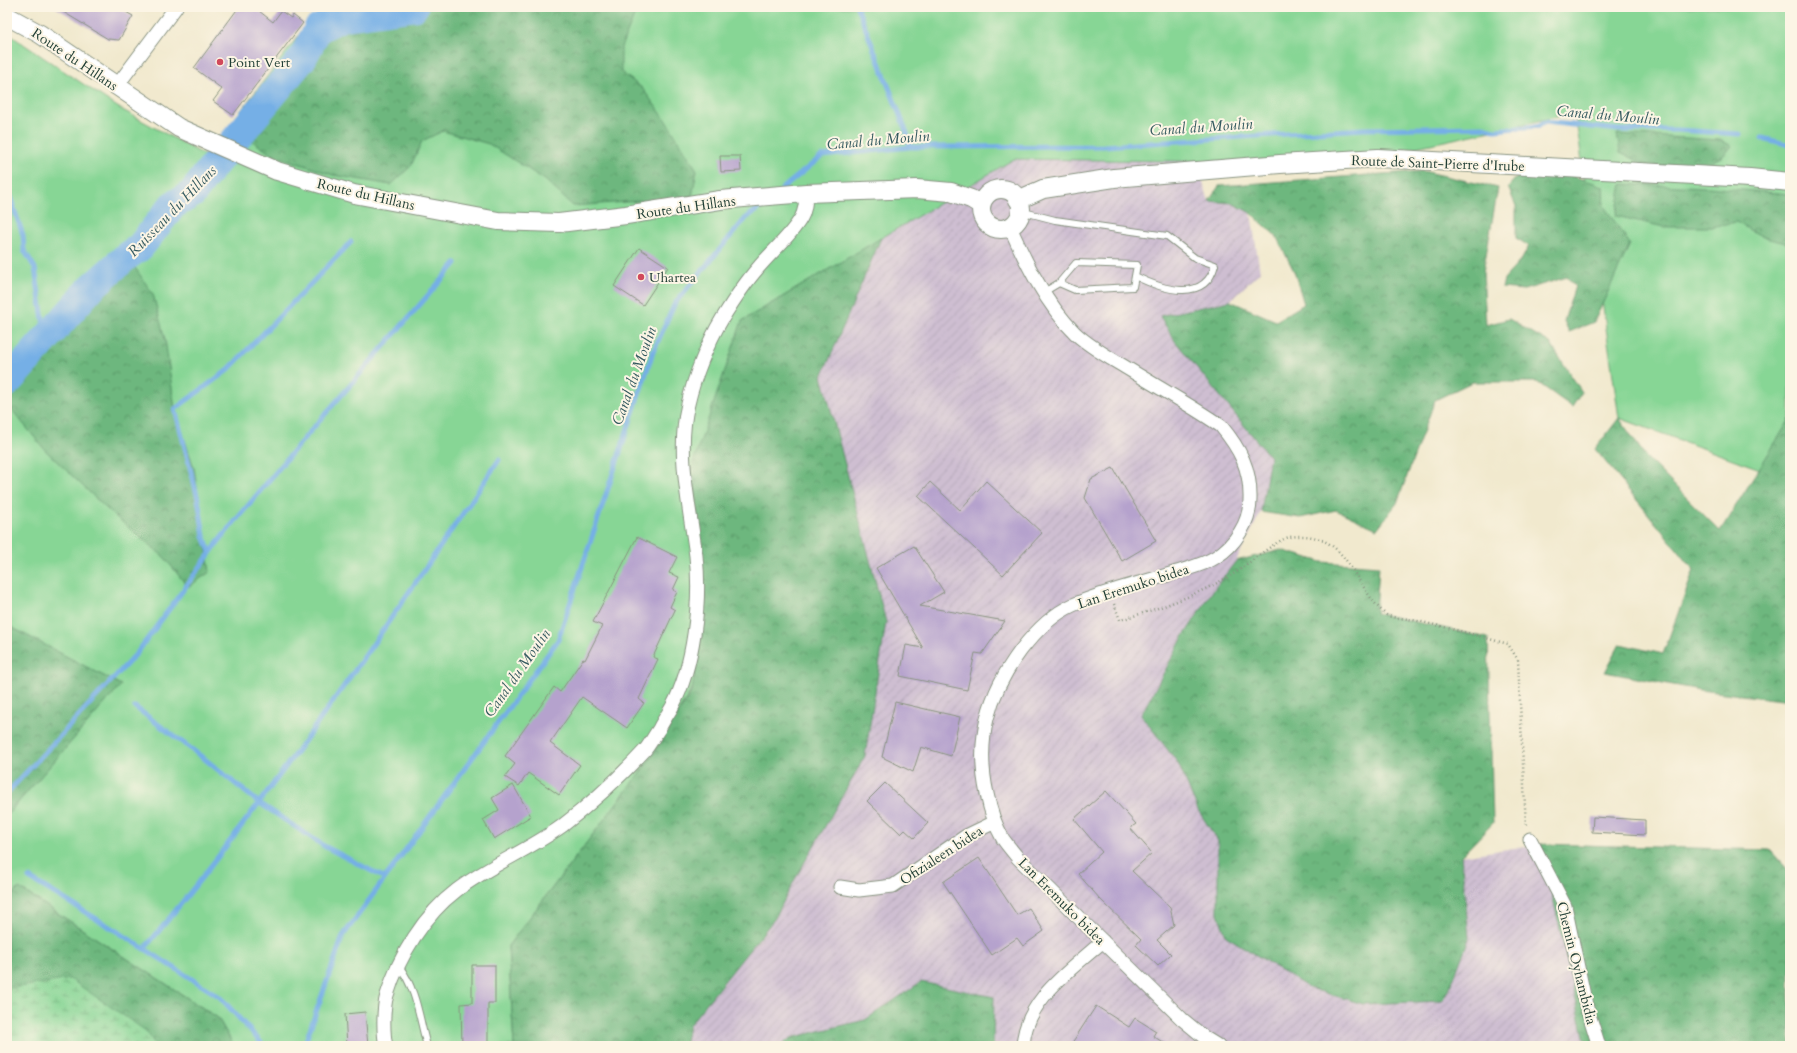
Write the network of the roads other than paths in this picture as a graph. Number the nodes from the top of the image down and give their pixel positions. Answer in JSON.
{"nodes":[{"id":1,"x":176,"y":7,"type":"edge"},
{"id":2,"x":7,"y":16,"type":"edge"},
{"id":3,"x":116,"y":87,"type":"junction"},
{"id":4,"x":1790,"y":182,"type":"edge"},
{"id":5,"x":806,"y":193,"type":"junction"},
{"id":6,"x":981,"y":205,"type":"junction"},
{"id":7,"x":1019,"y":205,"type":"junction"},
{"id":8,"x":1010,"y":226,"type":"junction"},
{"id":9,"x":1135,"y":276,"type":"junction"},
{"id":10,"x":1058,"y":284,"type":"junction"},
{"id":11,"x":1044,"y":292,"type":"junction"},
{"id":12,"x":995,"y":822,"type":"junction"},
{"id":13,"x":1530,"y":839,"type":"road end"},
{"id":14,"x":840,"y":887,"type":"dead end"},
{"id":15,"x":1103,"y":941,"type":"junction"},
{"id":16,"x":399,"y":966,"type":"junction"},
{"id":17,"x":386,"y":1046,"type":"edge"},
{"id":18,"x":427,"y":1046,"type":"edge"},
{"id":19,"x":1023,"y":1046,"type":"edge"},
{"id":20,"x":1218,"y":1046,"type":"edge"},
{"id":21,"x":1599,"y":1046,"type":"edge"}],
"edges":[{"from":1,"to":3,"type":"street"},
{"from":2,"to":3,"type":"street","name":"Route du Hillans"},
{"from":3,"to":5,"type":"street","name":"Route du Hillans"},
{"from":4,"to":7,"type":"street","name":"Route de Saint-Pierre d'Irube"},
{"from":5,"to":6,"type":"street"},
{"from":5,"to":16,"type":"street"},
{"from":6,"to":7,"type":"street"},
{"from":6,"to":8,"type":"street"},
{"from":7,"to":8,"type":"street"},
{"from":7,"to":9,"type":"lane"},
{"from":8,"to":11,"type":"street","name":"Lan Eremuko bidea"},
{"from":9,"to":10,"type":"lane"},
{"from":9,"to":10,"type":"lane"},
{"from":10,"to":11,"type":"lane"},
{"from":11,"to":12,"type":"street","name":"Lan Eremuko bidea"},
{"from":12,"to":14,"type":"street","name":"Ofizialeen bidea"},
{"from":12,"to":15,"type":"street","name":"Lan Eremuko bidea"},
{"from":13,"to":21,"type":"street","name":"Chemin Oyhambidia"},
{"from":15,"to":19,"type":"street"},
{"from":15,"to":20,"type":"street","name":"Lan Eremuko bidea"},
{"from":16,"to":17,"type":"street"},
{"from":16,"to":18,"type":"lane"}]}
